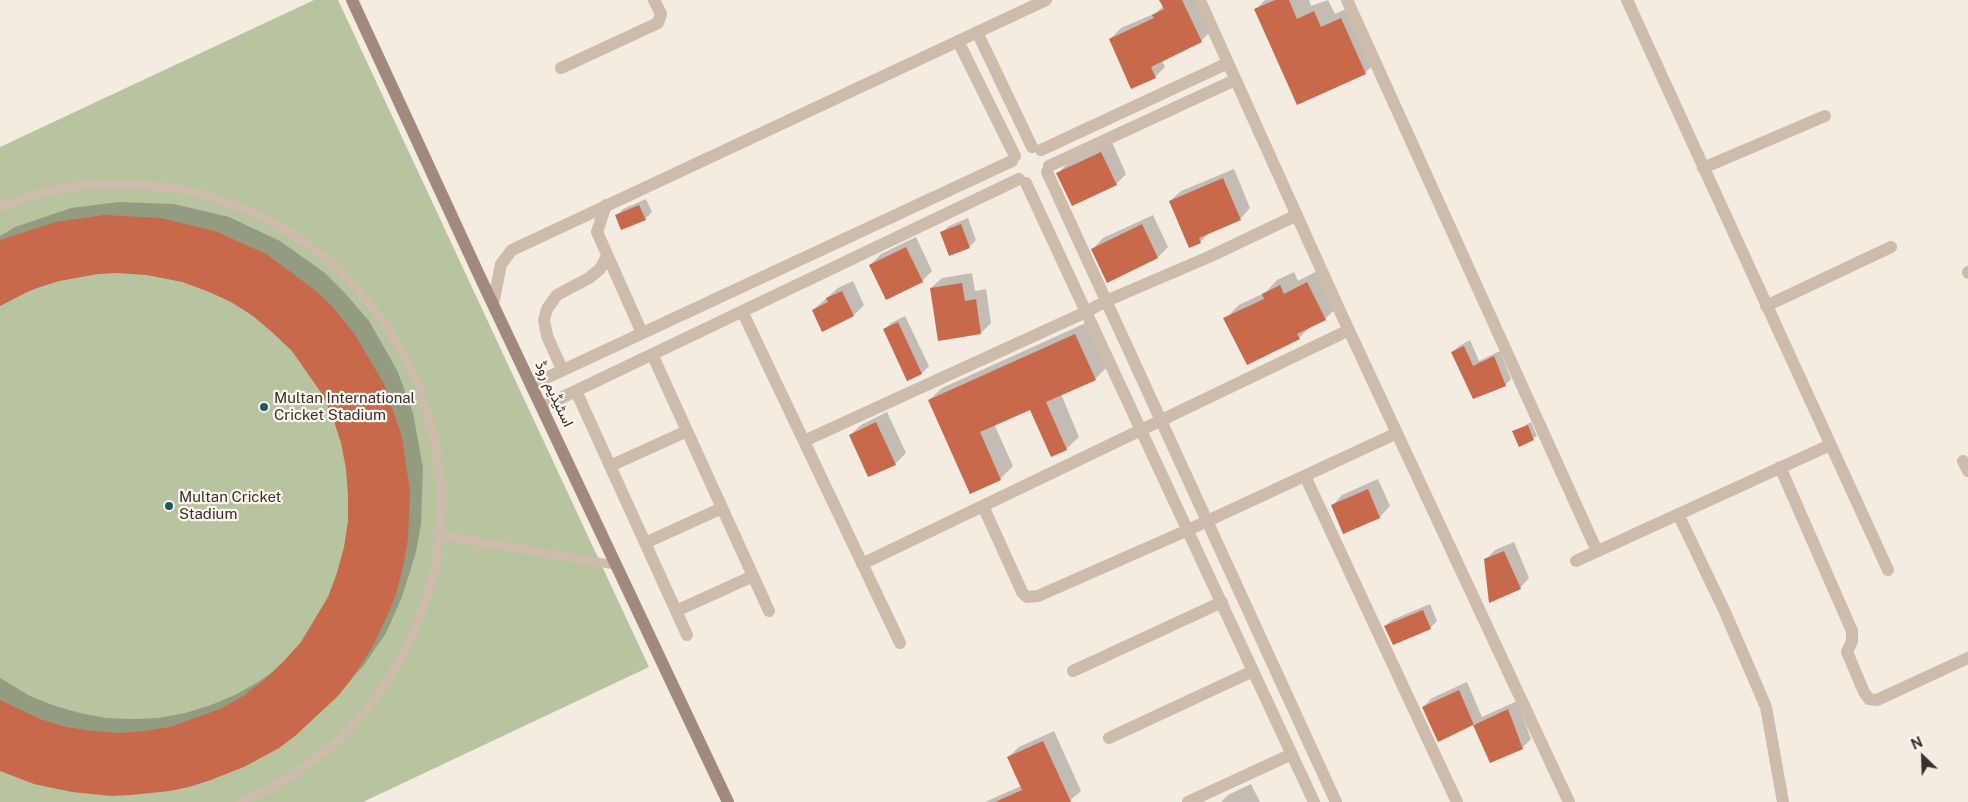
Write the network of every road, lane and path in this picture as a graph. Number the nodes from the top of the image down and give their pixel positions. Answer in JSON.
{"nodes":[{"id":1,"x":352,"y":0,"type":"edge"},
{"id":2,"x":654,"y":0,"type":"edge"},
{"id":3,"x":1046,"y":0,"type":"edge"},
{"id":4,"x":1347,"y":0,"type":"edge"},
{"id":5,"x":1627,"y":0,"type":"edge"},
{"id":6,"x":1201,"y":2,"type":"dead end"},
{"id":7,"x":977,"y":32,"type":"junction"},
{"id":8,"x":958,"y":41,"type":"junction"},
{"id":9,"x":1228,"y":62,"type":"junction"},
{"id":10,"x":561,"y":68,"type":"dead end"},
{"id":11,"x":1236,"y":80,"type":"junction"},
{"id":12,"x":1825,"y":116,"type":"dead end"},
{"id":13,"x":1037,"y":148,"type":"junction"},
{"id":14,"x":1014,"y":159,"type":"junction"},
{"id":15,"x":1704,"y":168,"type":"junction"},
{"id":16,"x":1048,"y":169,"type":"junction"},
{"id":17,"x":1023,"y":181,"type":"junction"},
{"id":18,"x":606,"y":206,"type":"junction"},
{"id":19,"x":0,"y":207,"type":"edge"},
{"id":20,"x":1297,"y":215,"type":"junction"},
{"id":21,"x":1891,"y":248,"type":"dead end"},
{"id":22,"x":607,"y":256,"type":"junction"},
{"id":23,"x":1106,"y":301,"type":"junction"},
{"id":24,"x":493,"y":304,"type":"junction"},
{"id":25,"x":1766,"y":306,"type":"junction"},
{"id":26,"x":742,"y":311,"type":"junction"},
{"id":27,"x":1086,"y":312,"type":"junction"},
{"id":28,"x":1349,"y":330,"type":"junction"},
{"id":29,"x":642,"y":333,"type":"junction"},
{"id":30,"x":652,"y":354,"type":"junction"},
{"id":31,"x":562,"y":370,"type":"junction"},
{"id":32,"x":531,"y":385,"type":"junction"},
{"id":33,"x":576,"y":391,"type":"junction"},
{"id":34,"x":542,"y":407,"type":"junction"},
{"id":35,"x":1160,"y":420,"type":"junction"},
{"id":36,"x":1142,"y":430,"type":"junction"},
{"id":37,"x":687,"y":431,"type":"junction"},
{"id":38,"x":1397,"y":433,"type":"junction"},
{"id":39,"x":804,"y":441,"type":"junction"},
{"id":40,"x":1830,"y":444,"type":"junction"},
{"id":41,"x":610,"y":466,"type":"junction"},
{"id":42,"x":1780,"y":467,"type":"junction"},
{"id":43,"x":1305,"y":476,"type":"junction"},
{"id":44,"x":983,"y":506,"type":"junction"},
{"id":45,"x":722,"y":508,"type":"junction"},
{"id":46,"x":1678,"y":514,"type":"junction"},
{"id":47,"x":1207,"y":521,"type":"junction"},
{"id":48,"x":1188,"y":530,"type":"junction"},
{"id":49,"x":440,"y":536,"type":"junction"},
{"id":50,"x":645,"y":542,"type":"junction"},
{"id":51,"x":1596,"y":551,"type":"junction"},
{"id":52,"x":1576,"y":561,"type":"dead end"},
{"id":53,"x":862,"y":564,"type":"junction"},
{"id":54,"x":615,"y":565,"type":"junction"},
{"id":55,"x":1888,"y":570,"type":"dead end"},
{"id":56,"x":753,"y":576,"type":"junction"},
{"id":57,"x":1222,"y":602,"type":"junction"},
{"id":58,"x":676,"y":611,"type":"junction"},
{"id":59,"x":769,"y":611,"type":"dead end"},
{"id":60,"x":687,"y":635,"type":"dead end"},
{"id":61,"x":900,"y":643,"type":"dead end"},
{"id":62,"x":1968,"y":658,"type":"edge"},
{"id":63,"x":1073,"y":671,"type":"dead end"},
{"id":64,"x":1253,"y":671,"type":"junction"},
{"id":65,"x":1109,"y":738,"type":"dead end"},
{"id":66,"x":1292,"y":754,"type":"junction"},
{"id":67,"x":241,"y":802,"type":"edge"},
{"id":68,"x":728,"y":802,"type":"edge"},
{"id":69,"x":1188,"y":802,"type":"edge"},
{"id":70,"x":1314,"y":802,"type":"edge"},
{"id":71,"x":1336,"y":802,"type":"edge"},
{"id":72,"x":1457,"y":802,"type":"edge"},
{"id":73,"x":1569,"y":802,"type":"edge"},
{"id":74,"x":1783,"y":802,"type":"edge"}],
"edges":[{"from":1,"to":24,"type":"main road","name":"اسٹیڈیم روڈ"},
{"from":2,"to":10,"type":"street"},
{"from":3,"to":7,"type":"street"},
{"from":4,"to":51,"type":"street"},
{"from":5,"to":15,"type":"street"},
{"from":6,"to":9,"type":"street"},
{"from":7,"to":8,"type":"street"},
{"from":7,"to":13,"type":"street"},
{"from":8,"to":14,"type":"street"},
{"from":8,"to":18,"type":"street"},
{"from":9,"to":11,"type":"street"},
{"from":9,"to":13,"type":"street"},
{"from":11,"to":16,"type":"street"},
{"from":11,"to":20,"type":"street"},
{"from":12,"to":15,"type":"street"},
{"from":13,"to":14,"type":"street"},
{"from":13,"to":16,"type":"street"},
{"from":14,"to":17,"type":"street"},
{"from":14,"to":29,"type":"street"},
{"from":15,"to":25,"type":"street"},
{"from":16,"to":17,"type":"street"},
{"from":16,"to":23,"type":"street"},
{"from":17,"to":26,"type":"street"},
{"from":17,"to":27,"type":"street"},
{"from":18,"to":22,"type":"street"},
{"from":18,"to":24,"type":"street"},
{"from":19,"to":49,"type":"lane"},
{"from":20,"to":23,"type":"street"},
{"from":20,"to":28,"type":"street"},
{"from":21,"to":25,"type":"street"},
{"from":22,"to":29,"type":"street"},
{"from":22,"to":31,"type":"street"},
{"from":23,"to":27,"type":"street"},
{"from":23,"to":35,"type":"street"},
{"from":24,"to":32,"type":"main road","name":"اسٹیڈیم روڈ"},
{"from":25,"to":40,"type":"street"},
{"from":26,"to":30,"type":"street"},
{"from":26,"to":39,"type":"street"},
{"from":27,"to":36,"type":"street"},
{"from":27,"to":39,"type":"street"},
{"from":28,"to":35,"type":"street"},
{"from":28,"to":38,"type":"street"},
{"from":29,"to":31,"type":"street"},
{"from":30,"to":33,"type":"street"},
{"from":30,"to":37,"type":"street"},
{"from":31,"to":32,"type":"street"},
{"from":32,"to":34,"type":"main road","name":"اسٹیڈیم روڈ"},
{"from":33,"to":34,"type":"street"},
{"from":33,"to":41,"type":"street"},
{"from":34,"to":54,"type":"main road","name":"اسٹیڈیم روڈ"},
{"from":35,"to":36,"type":"street"},
{"from":35,"to":47,"type":"street"},
{"from":36,"to":44,"type":"street"},
{"from":36,"to":48,"type":"street"},
{"from":37,"to":41,"type":"street"},
{"from":37,"to":45,"type":"street"},
{"from":38,"to":43,"type":"street"},
{"from":38,"to":73,"type":"street"},
{"from":39,"to":53,"type":"street"},
{"from":40,"to":42,"type":"street"},
{"from":40,"to":55,"type":"street"},
{"from":41,"to":50,"type":"street"},
{"from":42,"to":46,"type":"street"},
{"from":42,"to":62,"type":"street"},
{"from":43,"to":47,"type":"street"},
{"from":43,"to":72,"type":"street"},
{"from":44,"to":48,"type":"street"},
{"from":44,"to":53,"type":"street"},
{"from":45,"to":50,"type":"street"},
{"from":45,"to":56,"type":"street"},
{"from":46,"to":51,"type":"street"},
{"from":46,"to":74,"type":"street"},
{"from":47,"to":48,"type":"street"},
{"from":47,"to":71,"type":"street"},
{"from":48,"to":57,"type":"street"},
{"from":49,"to":54,"type":"lane"},
{"from":49,"to":67,"type":"lane"},
{"from":50,"to":58,"type":"street"},
{"from":51,"to":52,"type":"street"},
{"from":53,"to":61,"type":"street"},
{"from":54,"to":68,"type":"main road","name":"اسٹیڈیم روڈ"},
{"from":56,"to":58,"type":"street"},
{"from":56,"to":59,"type":"street"},
{"from":57,"to":63,"type":"street"},
{"from":57,"to":64,"type":"street"},
{"from":58,"to":60,"type":"street"},
{"from":64,"to":65,"type":"street"},
{"from":64,"to":66,"type":"street"},
{"from":66,"to":69,"type":"street"},
{"from":66,"to":70,"type":"street"}]}
